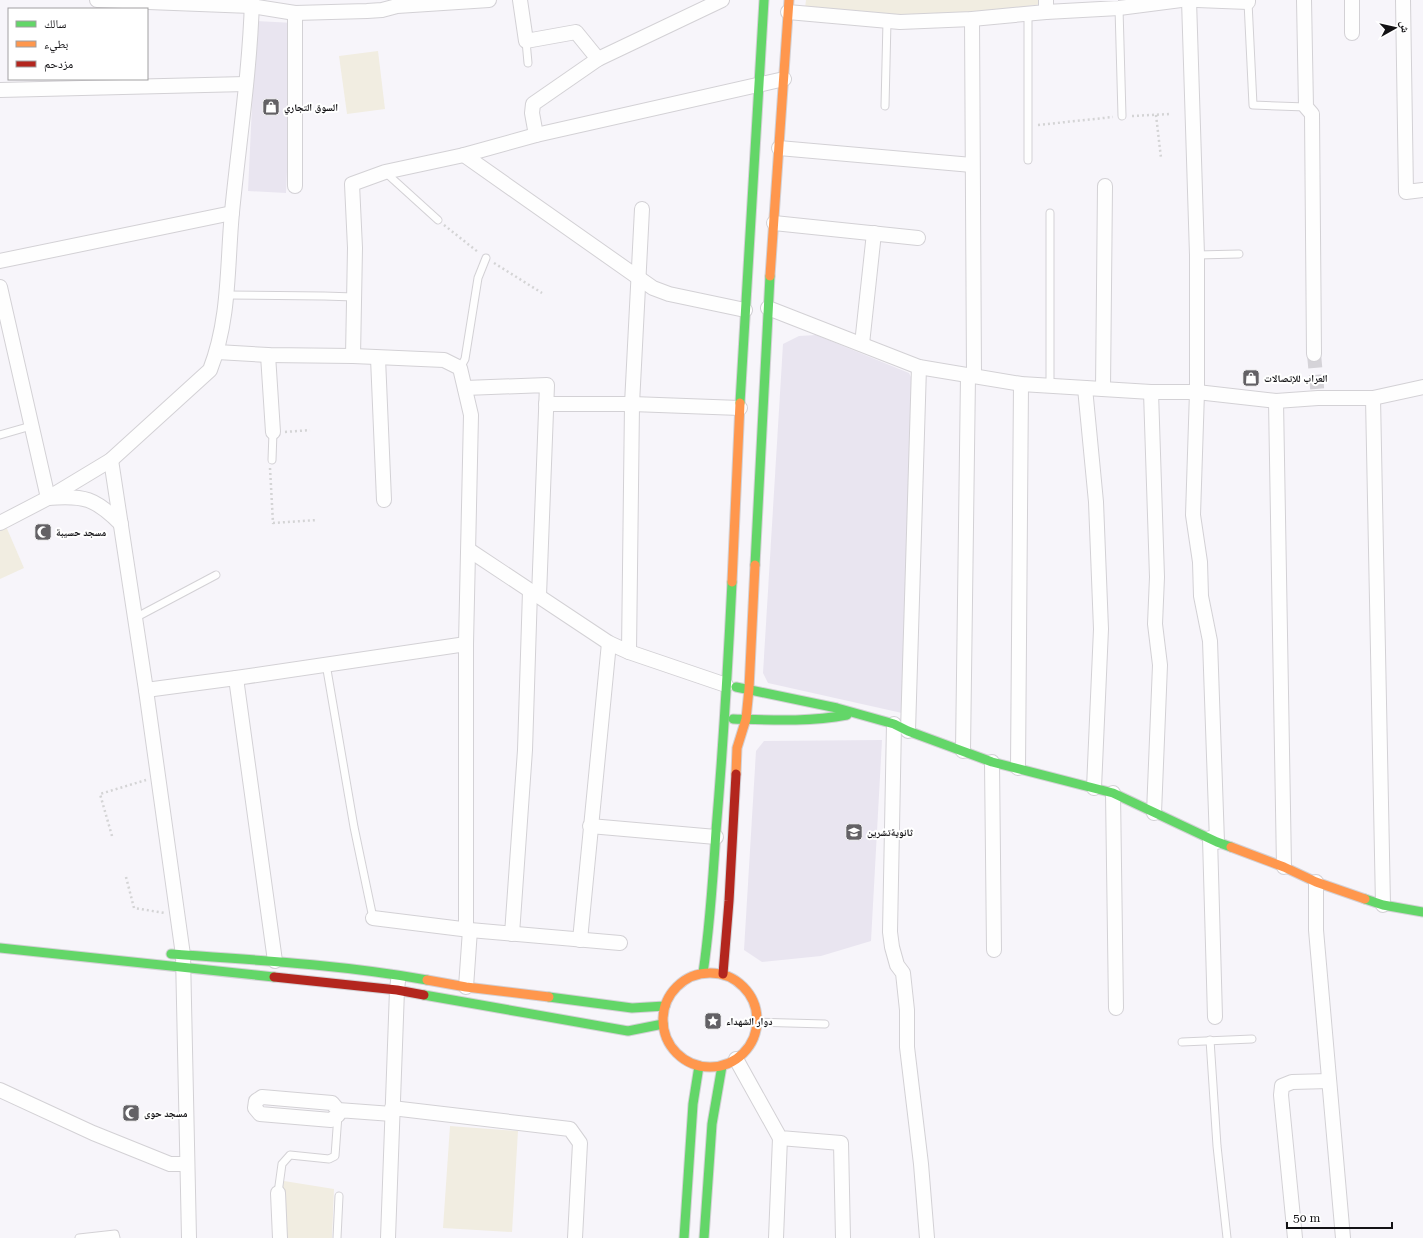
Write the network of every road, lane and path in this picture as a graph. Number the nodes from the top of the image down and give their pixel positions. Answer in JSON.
{"nodes":[{"id":1,"x":98,"y":0,"type":"edge"},
{"id":2,"x":489,"y":0,"type":"edge"},
{"id":3,"x":520,"y":0,"type":"edge"},
{"id":4,"x":722,"y":0,"type":"edge"},
{"id":5,"x":764,"y":0,"type":"edge"},
{"id":6,"x":1181,"y":0,"type":"edge"},
{"id":7,"x":1189,"y":0,"type":"edge"},
{"id":8,"x":1197,"y":0,"type":"edge"},
{"id":9,"x":1304,"y":0,"type":"edge"},
{"id":10,"x":1352,"y":0,"type":"edge"},
{"id":11,"x":1404,"y":0,"type":"edge"},
{"id":12,"x":1248,"y":1,"type":"edge"},
{"id":13,"x":251,"y":3,"type":"edge"},
{"id":14,"x":396,"y":3,"type":"edge"},
{"id":15,"x":1134,"y":3,"type":"edge"},
{"id":16,"x":789,"y":6,"type":"edge"},
{"id":17,"x":1046,"y":6,"type":"edge"},
{"id":18,"x":1119,"y":8,"type":"junction"},
{"id":19,"x":294,"y":13,"type":"junction"},
{"id":20,"x":1028,"y":14,"type":"junction"},
{"id":21,"x":972,"y":19,"type":"junction"},
{"id":22,"x":887,"y":21,"type":"junction"},
{"id":23,"x":1352,"y":33,"type":"dead end"},
{"id":24,"x":526,"y":41,"type":"junction"},
{"id":25,"x":598,"y":59,"type":"junction"},
{"id":26,"x":528,"y":63,"type":"dead end"},
{"id":27,"x":784,"y":79,"type":"junction"},
{"id":28,"x":246,"y":84,"type":"junction"},
{"id":29,"x":759,"y":85,"type":"junction"},
{"id":30,"x":0,"y":90,"type":"edge"},
{"id":31,"x":885,"y":106,"type":"dead end"},
{"id":32,"x":1306,"y":107,"type":"junction"},
{"id":33,"x":1170,"y":114,"type":"dead end"},
{"id":34,"x":1156,"y":115,"type":"junction"},
{"id":35,"x":1122,"y":116,"type":"junction"},
{"id":36,"x":1028,"y":126,"type":"junction"},
{"id":37,"x":536,"y":135,"type":"junction"},
{"id":38,"x":779,"y":148,"type":"junction"},
{"id":39,"x":464,"y":155,"type":"junction"},
{"id":40,"x":1161,"y":158,"type":"dead end"},
{"id":41,"x":1028,"y":160,"type":"dead end"},
{"id":42,"x":972,"y":165,"type":"junction"},
{"id":43,"x":384,"y":172,"type":"junction"},
{"id":44,"x":295,"y":186,"type":"dead end"},
{"id":45,"x":1105,"y":186,"type":"dead end"},
{"id":46,"x":1423,"y":190,"type":"edge"},
{"id":47,"x":642,"y":209,"type":"dead end"},
{"id":48,"x":232,"y":213,"type":"junction"},
{"id":49,"x":1050,"y":213,"type":"dead end"},
{"id":50,"x":438,"y":220,"type":"dead end"},
{"id":51,"x":774,"y":223,"type":"junction"},
{"id":52,"x":874,"y":233,"type":"junction"},
{"id":53,"x":918,"y":238,"type":"dead end"},
{"id":54,"x":1239,"y":254,"type":"dead end"},
{"id":55,"x":1197,"y":255,"type":"junction"},
{"id":56,"x":486,"y":258,"type":"dead end"},
{"id":57,"x":0,"y":261,"type":"edge"},
{"id":58,"x":639,"y":278,"type":"junction"},
{"id":59,"x":0,"y":288,"type":"edge"},
{"id":60,"x":227,"y":295,"type":"junction"},
{"id":61,"x":354,"y":297,"type":"junction"},
{"id":62,"x":768,"y":308,"type":"junction"},
{"id":63,"x":745,"y":310,"type":"junction"},
{"id":64,"x":862,"y":344,"type":"junction"},
{"id":65,"x":217,"y":352,"type":"junction"},
{"id":66,"x":1314,"y":354,"type":"tunnel mouth"},
{"id":67,"x":268,"y":356,"type":"junction"},
{"id":68,"x":353,"y":356,"type":"junction"},
{"id":69,"x":378,"y":358,"type":"junction"},
{"id":70,"x":919,"y":367,"type":"junction"},
{"id":71,"x":460,"y":368,"type":"junction"},
{"id":72,"x":971,"y":376,"type":"junction"},
{"id":73,"x":1022,"y":384,"type":"junction"},
{"id":74,"x":1050,"y":386,"type":"junction"},
{"id":75,"x":1423,"y":387,"type":"edge"},
{"id":76,"x":466,"y":388,"type":"junction"},
{"id":77,"x":1085,"y":388,"type":"junction"},
{"id":78,"x":1103,"y":389,"type":"junction"},
{"id":79,"x":1151,"y":392,"type":"junction"},
{"id":80,"x":1197,"y":392,"type":"junction"},
{"id":81,"x":1374,"y":398,"type":"junction"},
{"id":82,"x":1276,"y":401,"type":"junction"},
{"id":83,"x":546,"y":404,"type":"junction"},
{"id":84,"x":632,"y":404,"type":"junction"},
{"id":85,"x":740,"y":408,"type":"junction"},
{"id":86,"x":31,"y":426,"type":"junction"},
{"id":87,"x":310,"y":430,"type":"dead end"},
{"id":88,"x":273,"y":432,"type":"junction"},
{"id":89,"x":0,"y":435,"type":"edge"},
{"id":90,"x":111,"y":460,"type":"junction"},
{"id":91,"x":272,"y":460,"type":"joint"},
{"id":92,"x":48,"y":498,"type":"junction"},
{"id":93,"x":384,"y":500,"type":"dead end"},
{"id":94,"x":316,"y":520,"type":"dead end"},
{"id":95,"x":0,"y":523,"type":"edge"},
{"id":96,"x":120,"y":524,"type":"junction"},
{"id":97,"x":468,"y":550,"type":"junction"},
{"id":98,"x":216,"y":575,"type":"dead end"},
{"id":99,"x":534,"y":594,"type":"junction"},
{"id":100,"x":135,"y":618,"type":"junction"},
{"id":101,"x":609,"y":643,"type":"junction"},
{"id":102,"x":466,"y":644,"type":"junction"},
{"id":103,"x":629,"y":652,"type":"junction"},
{"id":104,"x":326,"y":664,"type":"junction"},
{"id":105,"x":236,"y":678,"type":"junction"},
{"id":106,"x":726,"y":685,"type":"junction"},
{"id":107,"x":146,"y":690,"type":"junction"},
{"id":108,"x":749,"y":690,"type":"junction"},
{"id":109,"x":853,"y":713,"type":"junction"},
{"id":110,"x":724,"y":718,"type":"junction"},
{"id":111,"x":746,"y":719,"type":"junction"},
{"id":112,"x":894,"y":724,"type":"junction"},
{"id":113,"x":908,"y":731,"type":"junction"},
{"id":114,"x":963,"y":751,"type":"junction"},
{"id":115,"x":992,"y":762,"type":"junction"},
{"id":116,"x":1018,"y":768,"type":"junction"},
{"id":117,"x":158,"y":777,"type":"junction"},
{"id":118,"x":1094,"y":788,"type":"junction"},
{"id":119,"x":1113,"y":793,"type":"junction"},
{"id":120,"x":1154,"y":813,"type":"junction"},
{"id":121,"x":590,"y":826,"type":"junction"},
{"id":122,"x":112,"y":836,"type":"dead end"},
{"id":123,"x":716,"y":836,"type":"junction"},
{"id":124,"x":1213,"y":840,"type":"junction"},
{"id":125,"x":1284,"y":867,"type":"junction"},
{"id":126,"x":126,"y":877,"type":"dead end"},
{"id":127,"x":1316,"y":882,"type":"junction"},
{"id":128,"x":1383,"y":905,"type":"junction"},
{"id":129,"x":1423,"y":912,"type":"edge"},
{"id":130,"x":177,"y":915,"type":"junction"},
{"id":131,"x":373,"y":918,"type":"joint"},
{"id":132,"x":468,"y":930,"type":"junction"},
{"id":133,"x":512,"y":934,"type":"junction"},
{"id":134,"x":0,"y":939,"type":"edge"},
{"id":135,"x":580,"y":940,"type":"junction"},
{"id":136,"x":620,"y":943,"type":"dead end"},
{"id":137,"x":58,"y":945,"type":"dead end"},
{"id":138,"x":0,"y":948,"type":"edge"},
{"id":139,"x":994,"y":950,"type":"dead end"},
{"id":140,"x":160,"y":953,"type":"dead end"},
{"id":141,"x":184,"y":961,"type":"junction"},
{"id":142,"x":275,"y":961,"type":"junction"},
{"id":143,"x":703,"y":973,"type":"junction"},
{"id":144,"x":723,"y":974,"type":"junction"},
{"id":145,"x":399,"y":975,"type":"junction"},
{"id":146,"x":466,"y":986,"type":"junction"},
{"id":147,"x":396,"y":990,"type":"junction"},
{"id":148,"x":665,"y":1006,"type":"junction"},
{"id":149,"x":1116,"y":1008,"type":"dead end"},
{"id":150,"x":1214,"y":1017,"type":"dead end"},
{"id":151,"x":757,"y":1022,"type":"junction"},
{"id":152,"x":663,"y":1024,"type":"junction"},
{"id":153,"x":825,"y":1024,"type":"dead end"},
{"id":154,"x":1252,"y":1039,"type":"dead end"},
{"id":155,"x":1210,"y":1040,"type":"junction"},
{"id":156,"x":1182,"y":1042,"type":"dead end"},
{"id":157,"x":736,"y":1059,"type":"junction"},
{"id":158,"x":699,"y":1066,"type":"junction"},
{"id":159,"x":722,"y":1066,"type":"junction"},
{"id":160,"x":1329,"y":1081,"type":"junction"},
{"id":161,"x":0,"y":1090,"type":"edge"},
{"id":162,"x":392,"y":1111,"type":"junction"},
{"id":163,"x":338,"y":1113,"type":"junction"},
{"id":164,"x":780,"y":1138,"type":"junction"},
{"id":165,"x":187,"y":1164,"type":"junction"},
{"id":166,"x":278,"y":1193,"type":"joint"},
{"id":167,"x":339,"y":1196,"type":"dead end"},
{"id":168,"x":79,"y":1238,"type":"edge"},
{"id":169,"x":116,"y":1238,"type":"edge"},
{"id":170,"x":189,"y":1238,"type":"edge"},
{"id":171,"x":280,"y":1238,"type":"edge"},
{"id":172,"x":337,"y":1238,"type":"edge"},
{"id":173,"x":388,"y":1238,"type":"edge"},
{"id":174,"x":575,"y":1238,"type":"edge"},
{"id":175,"x":684,"y":1238,"type":"edge"},
{"id":176,"x":704,"y":1238,"type":"edge"},
{"id":177,"x":776,"y":1238,"type":"edge"},
{"id":178,"x":843,"y":1238,"type":"edge"},
{"id":179,"x":927,"y":1238,"type":"edge"},
{"id":180,"x":1227,"y":1238,"type":"edge"},
{"id":181,"x":1295,"y":1238,"type":"edge"},
{"id":182,"x":1343,"y":1238,"type":"edge"}],
"edges":[{"from":1,"to":13,"type":"street"},
{"from":2,"to":14,"type":"street"},
{"from":3,"to":24,"type":"street"},
{"from":4,"to":25,"type":"street"},
{"from":5,"to":29,"type":"main road"},
{"from":6,"to":15,"type":"street"},
{"from":7,"to":55,"type":"street"},
{"from":8,"to":12,"type":"street"},
{"from":9,"to":32,"type":"street"},
{"from":10,"to":23,"type":"street"},
{"from":11,"to":46,"type":"street"},
{"from":12,"to":32,"type":"lane"},
{"from":13,"to":19,"type":"street"},
{"from":13,"to":28,"type":"street"},
{"from":14,"to":19,"type":"street"},
{"from":15,"to":18,"type":"street"},
{"from":16,"to":22,"type":"street"},
{"from":16,"to":27,"type":"main road"},
{"from":17,"to":18,"type":"street"},
{"from":17,"to":20,"type":"street"},
{"from":18,"to":35,"type":"lane"},
{"from":19,"to":44,"type":"street"},
{"from":20,"to":21,"type":"street"},
{"from":20,"to":36,"type":"lane"},
{"from":21,"to":22,"type":"street"},
{"from":21,"to":42,"type":"street"},
{"from":22,"to":31,"type":"lane"},
{"from":24,"to":25,"type":"street"},
{"from":24,"to":26,"type":"lane"},
{"from":25,"to":37,"type":"street"},
{"from":27,"to":29,"type":"street"},
{"from":27,"to":38,"type":"main road"},
{"from":28,"to":30,"type":"street"},
{"from":28,"to":48,"type":"street"},
{"from":29,"to":37,"type":"street"},
{"from":29,"to":63,"type":"main road"},
{"from":32,"to":66,"type":"street"},
{"from":33,"to":34,"type":"path"},
{"from":34,"to":35,"type":"path"},
{"from":34,"to":40,"type":"path"},
{"from":35,"to":36,"type":"path"},
{"from":36,"to":41,"type":"lane"},
{"from":37,"to":39,"type":"street"},
{"from":38,"to":42,"type":"street"},
{"from":38,"to":51,"type":"main road"},
{"from":39,"to":43,"type":"street"},
{"from":39,"to":58,"type":"street"},
{"from":42,"to":72,"type":"street"},
{"from":43,"to":50,"type":"lane"},
{"from":43,"to":61,"type":"street"},
{"from":45,"to":78,"type":"street"},
{"from":47,"to":58,"type":"street"},
{"from":48,"to":57,"type":"street"},
{"from":48,"to":60,"type":"street"},
{"from":49,"to":74,"type":"lane"},
{"from":51,"to":52,"type":"street"},
{"from":51,"to":62,"type":"main road"},
{"from":52,"to":53,"type":"street"},
{"from":52,"to":64,"type":"street"},
{"from":54,"to":55,"type":"lane"},
{"from":55,"to":80,"type":"street"},
{"from":56,"to":71,"type":"lane"},
{"from":58,"to":63,"type":"street"},
{"from":58,"to":84,"type":"street"},
{"from":59,"to":86,"type":"street"},
{"from":60,"to":61,"type":"lane"},
{"from":60,"to":65,"type":"street"},
{"from":61,"to":68,"type":"street"},
{"from":62,"to":64,"type":"street"},
{"from":62,"to":108,"type":"main road"},
{"from":63,"to":85,"type":"main road"},
{"from":64,"to":70,"type":"street"},
{"from":65,"to":67,"type":"street"},
{"from":65,"to":90,"type":"street"},
{"from":67,"to":68,"type":"street"},
{"from":67,"to":88,"type":"street"},
{"from":68,"to":69,"type":"street"},
{"from":69,"to":71,"type":"street"},
{"from":69,"to":93,"type":"street"},
{"from":70,"to":72,"type":"street"},
{"from":70,"to":113,"type":"street"},
{"from":71,"to":76,"type":"street"},
{"from":72,"to":73,"type":"street"},
{"from":72,"to":114,"type":"street"},
{"from":73,"to":74,"type":"street"},
{"from":73,"to":116,"type":"street"},
{"from":74,"to":77,"type":"street"},
{"from":75,"to":81,"type":"street"},
{"from":76,"to":83,"type":"street"},
{"from":76,"to":97,"type":"street"},
{"from":77,"to":78,"type":"street"},
{"from":77,"to":118,"type":"street"},
{"from":78,"to":79,"type":"street"},
{"from":79,"to":80,"type":"street"},
{"from":79,"to":120,"type":"street"},
{"from":80,"to":82,"type":"street"},
{"from":80,"to":124,"type":"street"},
{"from":81,"to":82,"type":"street"},
{"from":81,"to":128,"type":"street"},
{"from":82,"to":125,"type":"street"},
{"from":83,"to":84,"type":"street"},
{"from":83,"to":99,"type":"street"},
{"from":84,"to":85,"type":"street"},
{"from":84,"to":103,"type":"street"},
{"from":85,"to":106,"type":"main road"},
{"from":86,"to":89,"type":"lane"},
{"from":86,"to":92,"type":"street"},
{"from":87,"to":88,"type":"path"},
{"from":88,"to":91,"type":"lane"},
{"from":90,"to":92,"type":"street"},
{"from":90,"to":96,"type":"street"},
{"from":91,"to":94,"type":"path"},
{"from":92,"to":95,"type":"street"},
{"from":92,"to":96,"type":"street"},
{"from":96,"to":100,"type":"street"},
{"from":97,"to":99,"type":"street"},
{"from":97,"to":102,"type":"street"},
{"from":98,"to":100,"type":"lane"},
{"from":99,"to":101,"type":"street"},
{"from":99,"to":133,"type":"street"},
{"from":100,"to":107,"type":"street"},
{"from":101,"to":103,"type":"street"},
{"from":101,"to":121,"type":"street"},
{"from":102,"to":104,"type":"street"},
{"from":102,"to":132,"type":"street"},
{"from":103,"to":106,"type":"street"},
{"from":104,"to":105,"type":"street"},
{"from":104,"to":131,"type":"lane"},
{"from":105,"to":107,"type":"street"},
{"from":105,"to":142,"type":"street"},
{"from":106,"to":108,"type":"main road"},
{"from":106,"to":110,"type":"main road"},
{"from":107,"to":117,"type":"street"},
{"from":108,"to":109,"type":"main road"},
{"from":108,"to":111,"type":"main road"},
{"from":109,"to":111,"type":"main road"},
{"from":109,"to":112,"type":"main road"},
{"from":110,"to":111,"type":"main road"},
{"from":110,"to":123,"type":"main road"},
{"from":111,"to":144,"type":"main road"},
{"from":112,"to":113,"type":"main road"},
{"from":112,"to":179,"type":"street"},
{"from":113,"to":114,"type":"main road"},
{"from":114,"to":115,"type":"main road"},
{"from":115,"to":116,"type":"main road"},
{"from":115,"to":139,"type":"street"},
{"from":116,"to":118,"type":"main road"},
{"from":117,"to":122,"type":"path"},
{"from":117,"to":130,"type":"street"},
{"from":118,"to":119,"type":"main road"},
{"from":119,"to":120,"type":"main road"},
{"from":119,"to":149,"type":"street"},
{"from":120,"to":124,"type":"main road"},
{"from":121,"to":123,"type":"street"},
{"from":121,"to":135,"type":"street"},
{"from":123,"to":143,"type":"main road"},
{"from":124,"to":125,"type":"main road"},
{"from":124,"to":150,"type":"street"},
{"from":125,"to":127,"type":"main road"},
{"from":126,"to":130,"type":"path"},
{"from":127,"to":128,"type":"main road"},
{"from":127,"to":160,"type":"street"},
{"from":128,"to":129,"type":"main road"},
{"from":130,"to":141,"type":"street"},
{"from":131,"to":132,"type":"street"},
{"from":132,"to":133,"type":"street"},
{"from":132,"to":146,"type":"street"},
{"from":133,"to":135,"type":"street"},
{"from":134,"to":137,"type":"main road"},
{"from":135,"to":136,"type":"street"},
{"from":138,"to":141,"type":"main road"},
{"from":140,"to":141,"type":"main road"},
{"from":141,"to":142,"type":"main road"},
{"from":141,"to":147,"type":"main road"},
{"from":141,"to":165,"type":"street"},
{"from":142,"to":145,"type":"main road"},
{"from":143,"to":144,"type":"main road"},
{"from":143,"to":148,"type":"main road"},
{"from":144,"to":151,"type":"main road"},
{"from":145,"to":146,"type":"main road"},
{"from":145,"to":147,"type":"street"},
{"from":146,"to":148,"type":"main road"},
{"from":147,"to":152,"type":"main road"},
{"from":147,"to":162,"type":"street"},
{"from":148,"to":152,"type":"main road"},
{"from":151,"to":153,"type":"lane"},
{"from":151,"to":157,"type":"main road"},
{"from":152,"to":158,"type":"main road"},
{"from":154,"to":155,"type":"lane"},
{"from":155,"to":156,"type":"lane"},
{"from":155,"to":180,"type":"lane"},
{"from":157,"to":159,"type":"main road"},
{"from":157,"to":164,"type":"street"},
{"from":158,"to":159,"type":"main road"},
{"from":158,"to":175,"type":"main road"},
{"from":159,"to":176,"type":"main road"},
{"from":160,"to":181,"type":"street"},
{"from":160,"to":182,"type":"street"},
{"from":161,"to":165,"type":"street"},
{"from":162,"to":163,"type":"street"},
{"from":162,"to":173,"type":"street"},
{"from":162,"to":174,"type":"street"},
{"from":163,"to":163,"type":"street"},
{"from":163,"to":166,"type":"lane"},
{"from":164,"to":177,"type":"street"},
{"from":164,"to":178,"type":"street"},
{"from":165,"to":170,"type":"street"},
{"from":166,"to":171,"type":"street"},
{"from":167,"to":172,"type":"lane"},
{"from":168,"to":169,"type":"lane"}]}
